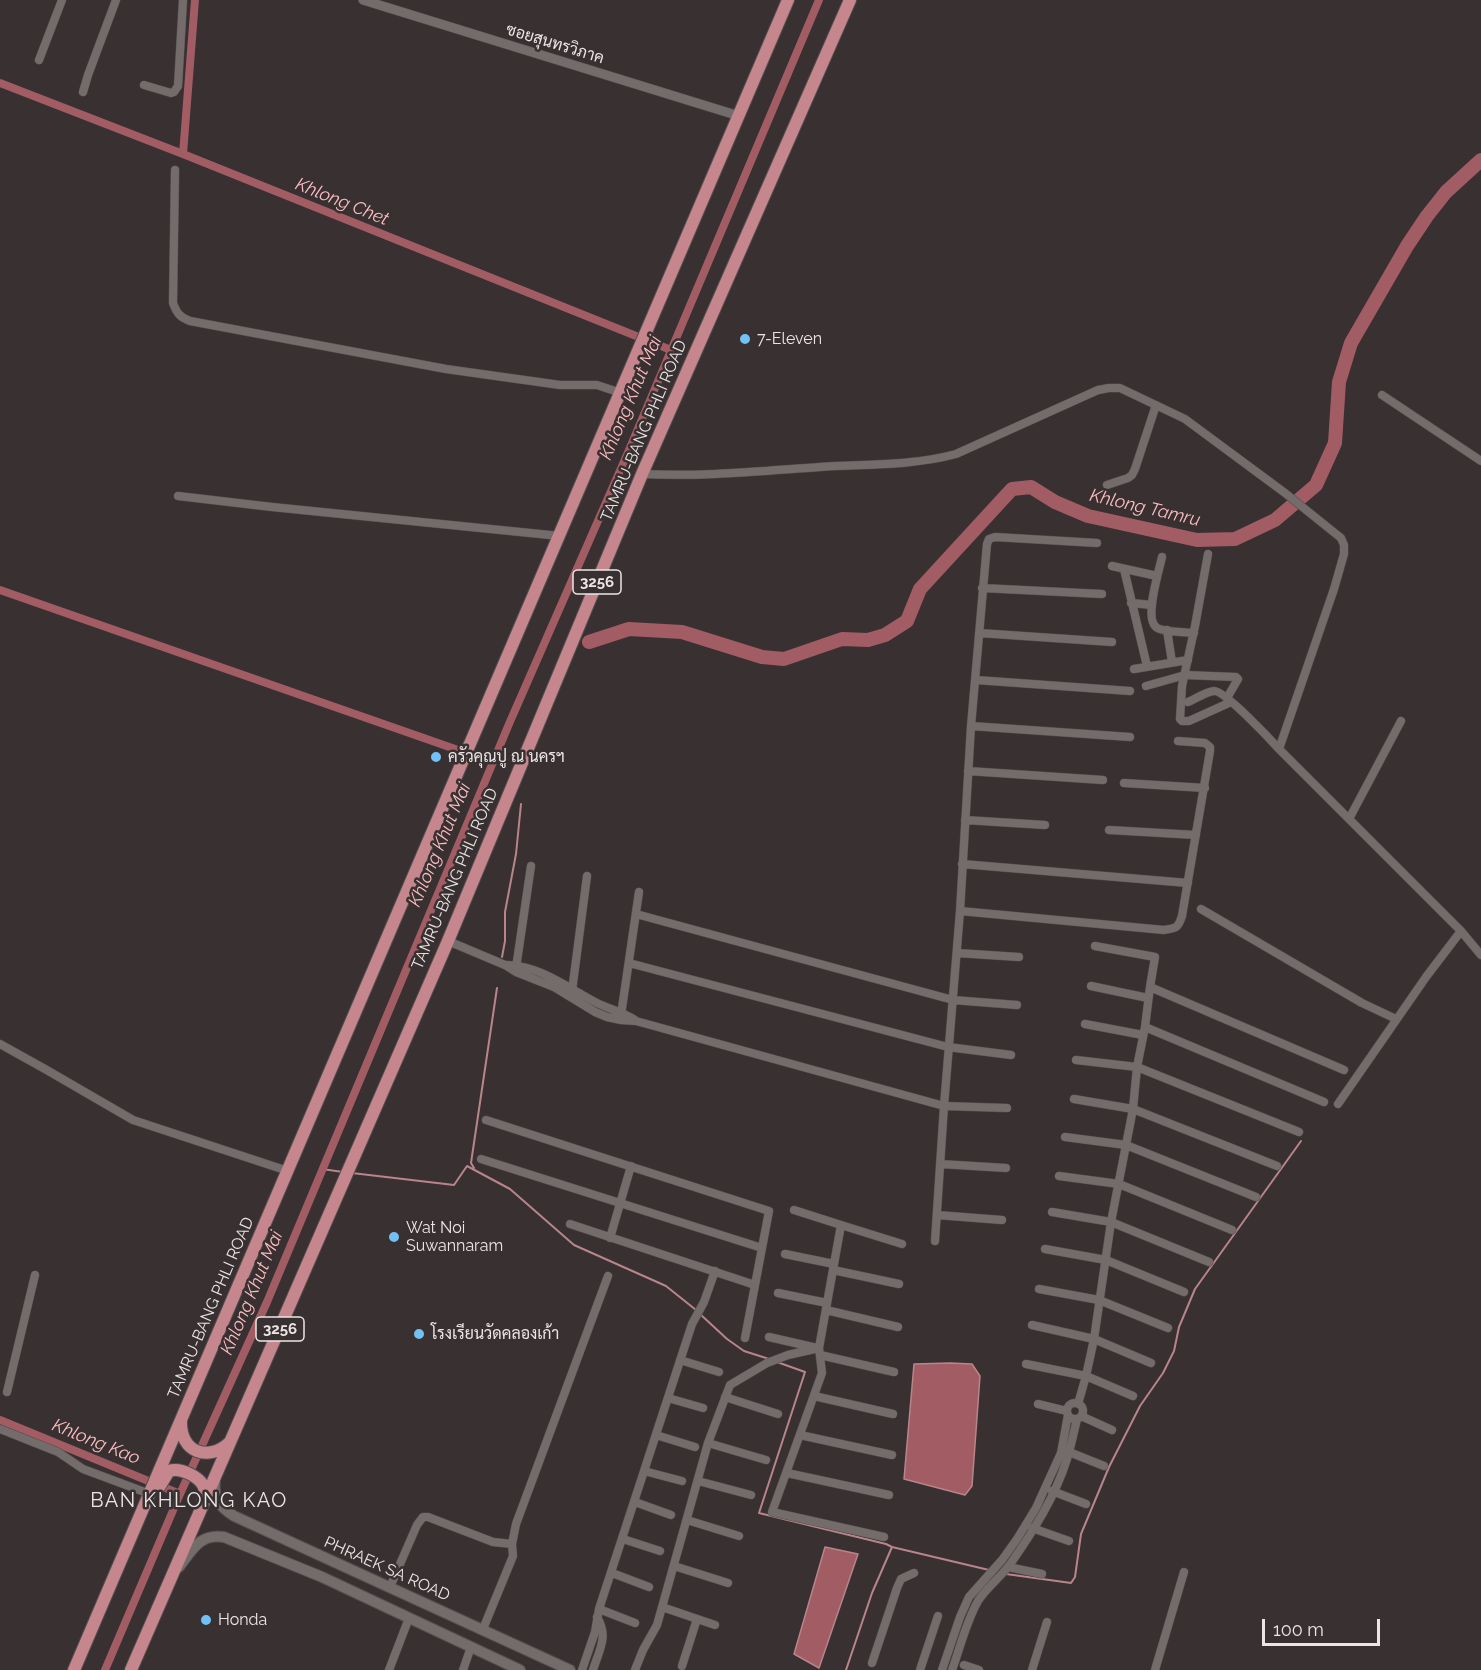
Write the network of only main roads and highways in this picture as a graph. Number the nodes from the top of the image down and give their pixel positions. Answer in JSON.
{"nodes":[{"id":1,"x":788,"y":0,"type":"edge"},
{"id":2,"x":850,"y":0,"type":"edge"},
{"id":3,"x":181,"y":1420,"type":"junction"},
{"id":4,"x":231,"y":1441,"type":"junction"},
{"id":5,"x":161,"y":1476,"type":"junction"},
{"id":6,"x":215,"y":1478,"type":"junction"},
{"id":7,"x":241,"y":1519,"type":"junction"},
{"id":8,"x":231,"y":1539,"type":"junction"},
{"id":9,"x":173,"y":1575,"type":"junction"},
{"id":10,"x":165,"y":1593,"type":"junction"},
{"id":11,"x":74,"y":1670,"type":"edge"},
{"id":12,"x":131,"y":1670,"type":"edge"},
{"id":13,"x":520,"y":1670,"type":"edge"},
{"id":14,"x":570,"y":1670,"type":"edge"}],
"edges":[{"from":1,"to":3,"type":"main road","name":"TAMRU-BANG PHLI ROAD"},
{"from":2,"to":4,"type":"main road","name":"TAMRU-BANG PHLI ROAD","number":"3256"},
{"from":3,"to":4,"type":"main road"},
{"from":3,"to":5,"type":"main road","name":"TAMRU-BANG PHLI ROAD"},
{"from":4,"to":6,"type":"main road","name":"TAMRU-BANG PHLI ROAD","number":"3256"},
{"from":5,"to":10,"type":"main road"},
{"from":5,"to":11,"type":"main road","name":"TAMRU-BANG PHLI ROAD"},
{"from":6,"to":7,"type":"main road","name":"PHRAEK SA ROAD"},
{"from":6,"to":9,"type":"main road","name":"TAMRU-BANG PHLI ROAD","number":"3256"},
{"from":7,"to":8,"type":"main road"},
{"from":7,"to":14,"type":"main road","name":"PHRAEK SA ROAD"},
{"from":8,"to":9,"type":"main road","name":"PHRAEK SA ROAD"},
{"from":8,"to":13,"type":"main road","name":"PHRAEK SA ROAD"},
{"from":9,"to":10,"type":"main road","name":"TAMRU-BANG PHLI ROAD","number":"3256"},
{"from":10,"to":12,"type":"main road","name":"TAMRU-BANG PHLI ROAD","number":"3256"}]}
